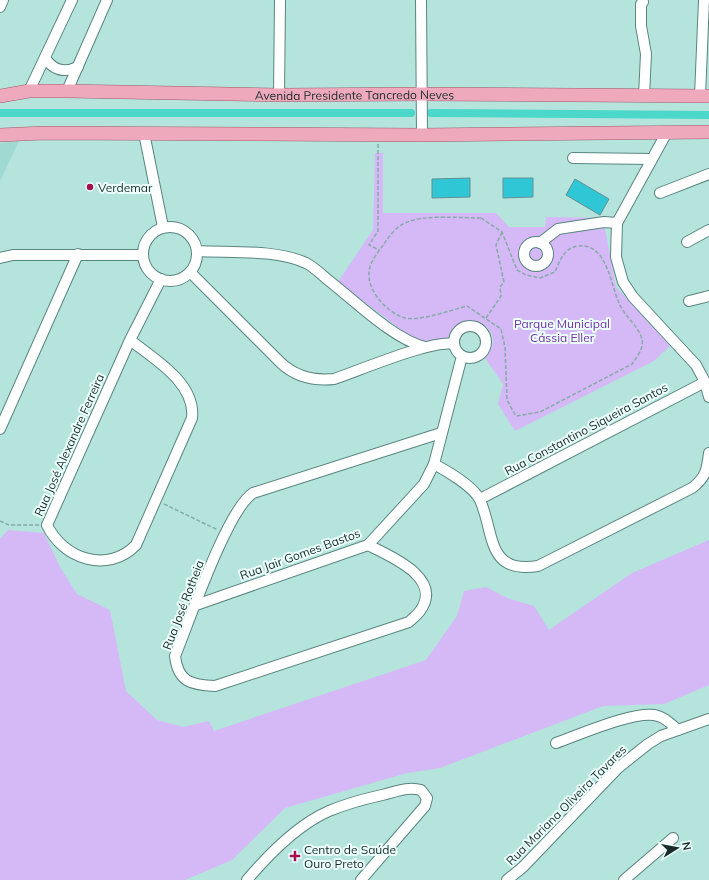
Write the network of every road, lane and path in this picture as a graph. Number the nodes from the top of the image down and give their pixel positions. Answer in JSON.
{"nodes":[{"id":1,"x":3,"y":0,"type":"edge"},
{"id":2,"x":72,"y":0,"type":"edge"},
{"id":3,"x":107,"y":0,"type":"edge"},
{"id":4,"x":280,"y":0,"type":"edge"},
{"id":5,"x":421,"y":0,"type":"edge"},
{"id":6,"x":704,"y":0,"type":"edge"},
{"id":7,"x":643,"y":2,"type":"dead end"},
{"id":8,"x":0,"y":7,"type":"edge"},
{"id":9,"x":45,"y":58,"type":"junction"},
{"id":10,"x":78,"y":67,"type":"junction"},
{"id":11,"x":29,"y":91,"type":"junction"},
{"id":12,"x":67,"y":91,"type":"junction"},
{"id":13,"x":422,"y":94,"type":"junction"},
{"id":14,"x":279,"y":95,"type":"junction"},
{"id":15,"x":0,"y":96,"type":"edge"},
{"id":16,"x":644,"y":96,"type":"junction"},
{"id":17,"x":705,"y":96,"type":"edge"},
{"id":18,"x":667,"y":132,"type":"junction"},
{"id":19,"x":709,"y":132,"type":"edge"},
{"id":20,"x":144,"y":133,"type":"junction"},
{"id":21,"x":0,"y":135,"type":"edge"},
{"id":22,"x":422,"y":135,"type":"junction"},
{"id":23,"x":378,"y":153,"type":"dead end"},
{"id":24,"x":574,"y":158,"type":"dead end"},
{"id":25,"x":652,"y":159,"type":"junction"},
{"id":26,"x":709,"y":174,"type":"edge"},
{"id":27,"x":660,"y":193,"type":"dead end"},
{"id":28,"x":617,"y":224,"type":"junction"},
{"id":29,"x":164,"y":227,"type":"junction"},
{"id":30,"x":709,"y":230,"type":"edge"},
{"id":31,"x":502,"y":232,"type":"junction"},
{"id":32,"x":687,"y":242,"type":"dead end"},
{"id":33,"x":540,"y":243,"type":"dead end"},
{"id":34,"x":380,"y":250,"type":"junction"},
{"id":35,"x":197,"y":251,"type":"junction"},
{"id":36,"x":78,"y":254,"type":"junction"},
{"id":37,"x":143,"y":255,"type":"junction"},
{"id":38,"x":0,"y":258,"type":"edge"},
{"id":39,"x":190,"y":272,"type":"junction"},
{"id":40,"x":161,"y":279,"type":"junction"},
{"id":41,"x":709,"y":296,"type":"edge"},
{"id":42,"x":689,"y":301,"type":"dead end"},
{"id":43,"x":486,"y":318,"type":"junction"},
{"id":44,"x":397,"y":335,"type":"junction"},
{"id":45,"x":130,"y":340,"type":"junction"},
{"id":46,"x":454,"y":344,"type":"junction"},
{"id":47,"x":425,"y":347,"type":"junction"},
{"id":48,"x":462,"y":356,"type":"junction"},
{"id":49,"x":394,"y":358,"type":"junction"},
{"id":50,"x":705,"y":382,"type":"junction"},
{"id":51,"x":709,"y":397,"type":"edge"},
{"id":52,"x":0,"y":429,"type":"edge"},
{"id":53,"x":441,"y":433,"type":"junction"},
{"id":54,"x":709,"y":453,"type":"edge"},
{"id":55,"x":434,"y":464,"type":"junction"},
{"id":56,"x":480,"y":499,"type":"junction"},
{"id":57,"x":155,"y":500,"type":"junction"},
{"id":58,"x":0,"y":521,"type":"edge"},
{"id":59,"x":47,"y":525,"type":"junction"},
{"id":60,"x":225,"y":534,"type":"junction"},
{"id":61,"x":368,"y":545,"type":"junction"},
{"id":62,"x":196,"y":605,"type":"junction"},
{"id":63,"x":709,"y":719,"type":"edge"},
{"id":64,"x":678,"y":730,"type":"junction"},
{"id":65,"x":556,"y":743,"type":"dead end"},
{"id":66,"x":673,"y":838,"type":"dead end"},
{"id":67,"x":247,"y":880,"type":"edge"},
{"id":68,"x":362,"y":880,"type":"edge"},
{"id":69,"x":507,"y":880,"type":"edge"},
{"id":70,"x":624,"y":880,"type":"edge"}],
"edges":[{"from":1,"to":8,"type":"street"},
{"from":2,"to":9,"type":"street"},
{"from":3,"to":10,"type":"street"},
{"from":4,"to":14,"type":"street"},
{"from":5,"to":13,"type":"street"},
{"from":6,"to":17,"type":"street"},
{"from":7,"to":16,"type":"street"},
{"from":9,"to":10,"type":"street"},
{"from":9,"to":11,"type":"street"},
{"from":10,"to":12,"type":"street"},
{"from":11,"to":12,"type":"main road","name":"Avenida Presidente Tancredo Neves"},
{"from":11,"to":15,"type":"main road","name":"Avenida Presidente Tancredo Neves"},
{"from":12,"to":14,"type":"main road","name":"Avenida Presidente Tancredo Neves"},
{"from":13,"to":14,"type":"main road","name":"Avenida Presidente Tancredo Neves"},
{"from":13,"to":16,"type":"main road","name":"Avenida Presidente Tancredo Neves"},
{"from":13,"to":22,"type":"street"},
{"from":16,"to":17,"type":"main road","name":"Avenida Presidente Tancredo Neves"},
{"from":18,"to":19,"type":"main road"},
{"from":18,"to":22,"type":"main road"},
{"from":18,"to":25,"type":"street"},
{"from":20,"to":21,"type":"main road"},
{"from":20,"to":22,"type":"main road"},
{"from":20,"to":29,"type":"street"},
{"from":23,"to":34,"type":"path"},
{"from":24,"to":25,"type":"street"},
{"from":25,"to":28,"type":"street"},
{"from":26,"to":27,"type":"street"},
{"from":28,"to":33,"type":"street"},
{"from":28,"to":50,"type":"street"},
{"from":29,"to":35,"type":"street"},
{"from":29,"to":37,"type":"street"},
{"from":30,"to":32,"type":"street"},
{"from":31,"to":34,"type":"path"},
{"from":31,"to":43,"type":"path"},
{"from":31,"to":43,"type":"path"},
{"from":34,"to":43,"type":"path"},
{"from":35,"to":39,"type":"street"},
{"from":35,"to":44,"type":"street"},
{"from":36,"to":37,"type":"street"},
{"from":36,"to":38,"type":"street"},
{"from":36,"to":52,"type":"street"},
{"from":37,"to":40,"type":"street"},
{"from":39,"to":40,"type":"street"},
{"from":39,"to":49,"type":"street"},
{"from":40,"to":45,"type":"street","name":"Rua José Alexandre Ferreira"},
{"from":41,"to":42,"type":"street"},
{"from":44,"to":47,"type":"street"},
{"from":44,"to":49,"type":"street"},
{"from":45,"to":57,"type":"street","name":"Rua José Alexandre Ferreira"},
{"from":45,"to":59,"type":"street","name":"Rua José Alexandre Ferreira"},
{"from":46,"to":47,"type":"street"},
{"from":46,"to":48,"type":"street"},
{"from":46,"to":48,"type":"street"},
{"from":47,"to":49,"type":"street"},
{"from":48,"to":53,"type":"street","name":"Rua Jair Gomes Bastos"},
{"from":50,"to":51,"type":"street"},
{"from":50,"to":56,"type":"street","name":"Rua Constantino Siqueira Santos"},
{"from":53,"to":55,"type":"street","name":"Rua Jair Gomes Bastos"},
{"from":53,"to":60,"type":"street","name":"Rua José Rotheia"},
{"from":54,"to":56,"type":"street"},
{"from":55,"to":56,"type":"street"},
{"from":55,"to":61,"type":"street","name":"Rua Jair Gomes Bastos"},
{"from":57,"to":59,"type":"street","name":"Rua José Alexandre Ferreira"},
{"from":57,"to":60,"type":"path"},
{"from":58,"to":59,"type":"path"},
{"from":60,"to":62,"type":"street","name":"Rua José Rotheia"},
{"from":61,"to":62,"type":"street","name":"Rua Jair Gomes Bastos"},
{"from":61,"to":62,"type":"street","name":"Rua José Rotheia"},
{"from":63,"to":64,"type":"street","name":"Rua Mariana Oliveira Tavares"},
{"from":64,"to":65,"type":"street"},
{"from":64,"to":69,"type":"street","name":"Rua Mariana Oliveira Tavares"},
{"from":66,"to":70,"type":"street"},
{"from":67,"to":68,"type":"street"}]}
